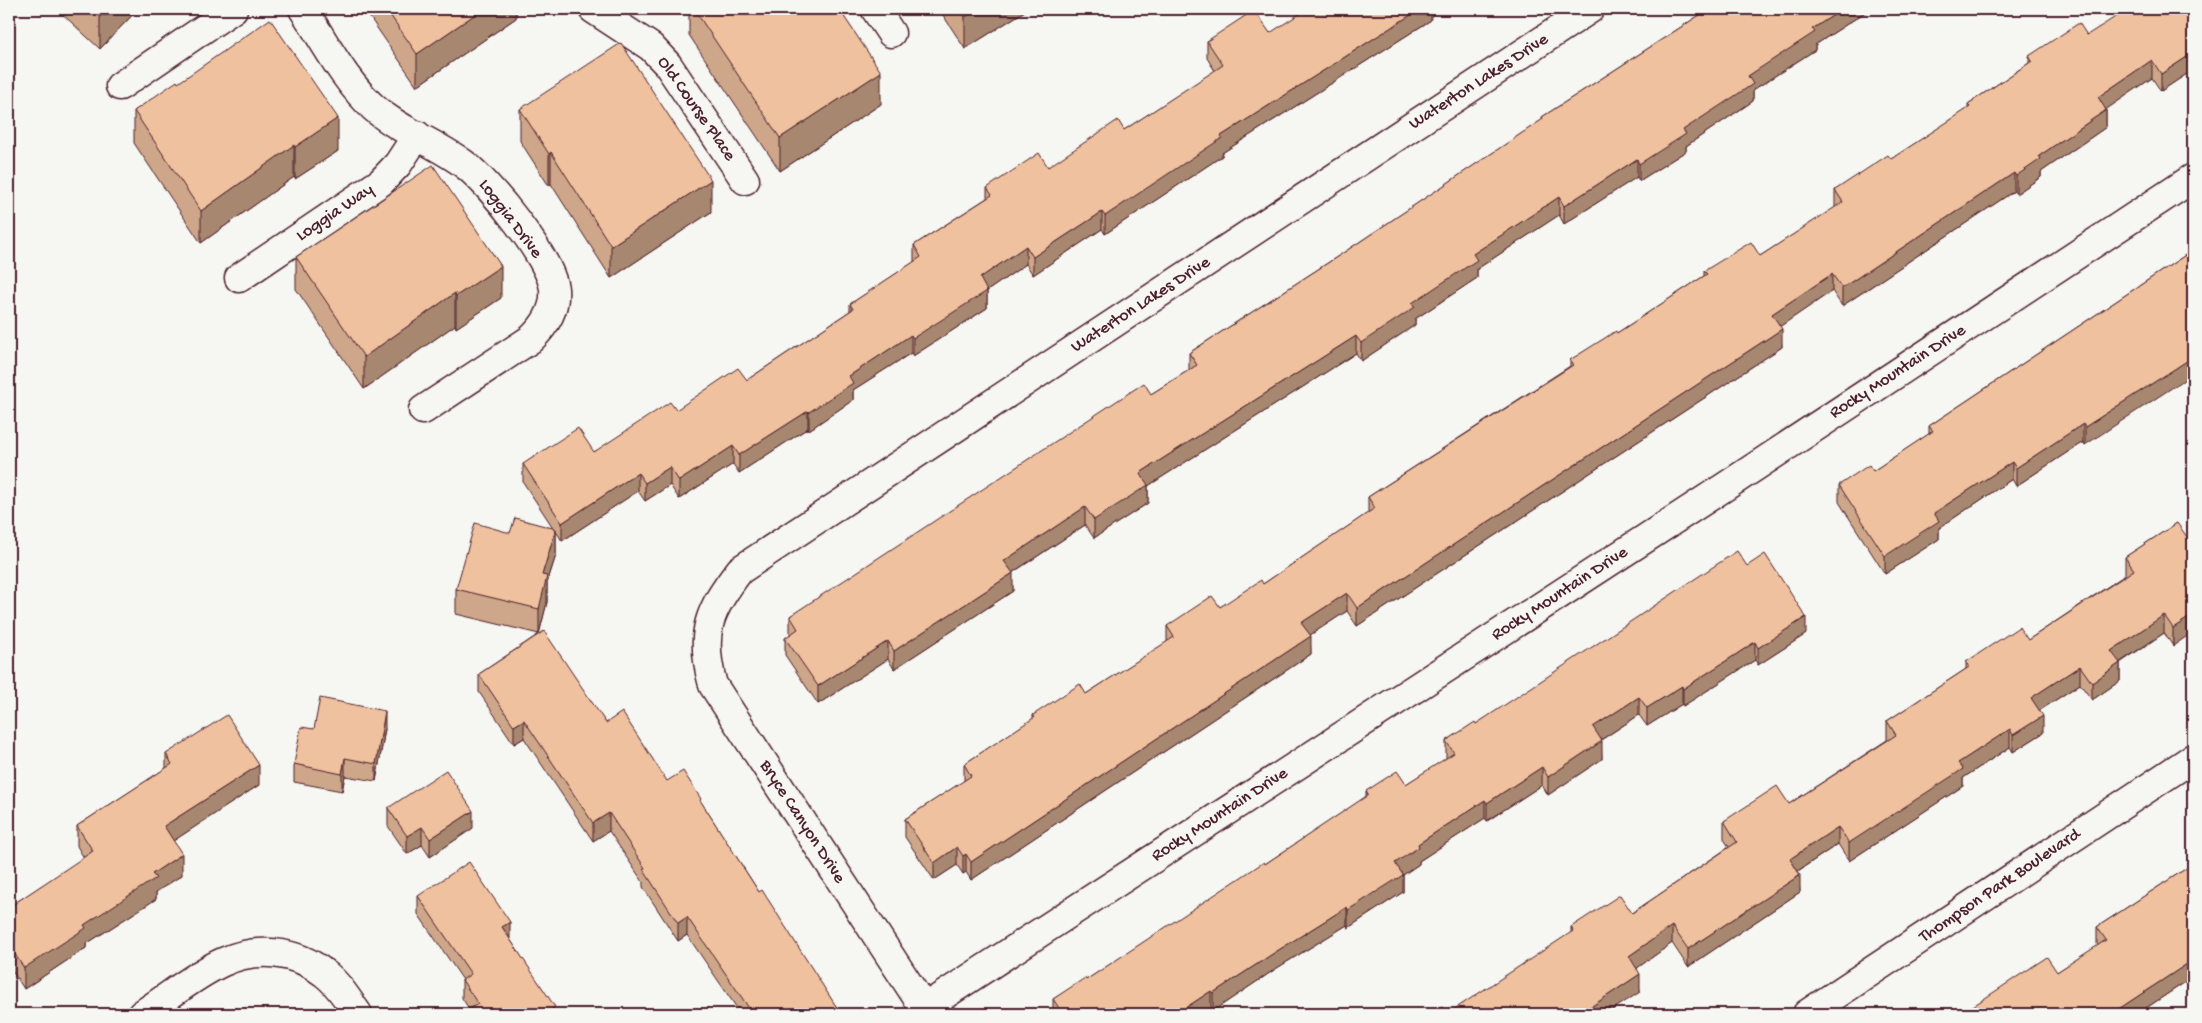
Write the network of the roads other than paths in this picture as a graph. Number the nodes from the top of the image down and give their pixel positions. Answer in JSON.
{"nodes":[{"id":1,"x":233,"y":9,"type":"edge"},
{"id":2,"x":303,"y":9,"type":"edge"},
{"id":3,"x":593,"y":9,"type":"edge"},
{"id":4,"x":875,"y":9,"type":"edge"},
{"id":5,"x":1590,"y":9,"type":"edge"},
{"id":6,"x":891,"y":33,"type":"dead end"},
{"id":7,"x":120,"y":86,"type":"dead end"},
{"id":8,"x":416,"y":135,"type":"junction"},
{"id":9,"x":2193,"y":178,"type":"edge"},
{"id":10,"x":745,"y":180,"type":"dead end"},
{"id":11,"x":239,"y":278,"type":"dead end"},
{"id":12,"x":423,"y":410,"type":"dead end"},
{"id":13,"x":710,"y":619,"type":"joint"},
{"id":14,"x":2193,"y":758,"type":"edge"},
{"id":15,"x":926,"y":1011,"type":"edge"},
{"id":16,"x":142,"y":1014,"type":"edge"},
{"id":17,"x":358,"y":1014,"type":"edge"},
{"id":18,"x":1807,"y":1014,"type":"edge"}],
"edges":[{"from":1,"to":7,"type":"street"},
{"from":2,"to":8,"type":"street","name":"Loggia Drive"},
{"from":3,"to":10,"type":"street","name":"Old Course Place"},
{"from":4,"to":6,"type":"street"},
{"from":5,"to":13,"type":"street","name":"Waterton Lakes Drive"},
{"from":8,"to":11,"type":"street","name":"Loggia Way"},
{"from":8,"to":12,"type":"street","name":"Loggia Drive"},
{"from":9,"to":15,"type":"street","name":"Rocky Mountain Drive"},
{"from":13,"to":15,"type":"street","name":"Bryce Canyon Drive"},
{"from":14,"to":18,"type":"street","name":"Thompson Park Boulevard"},
{"from":16,"to":17,"type":"street"}]}
